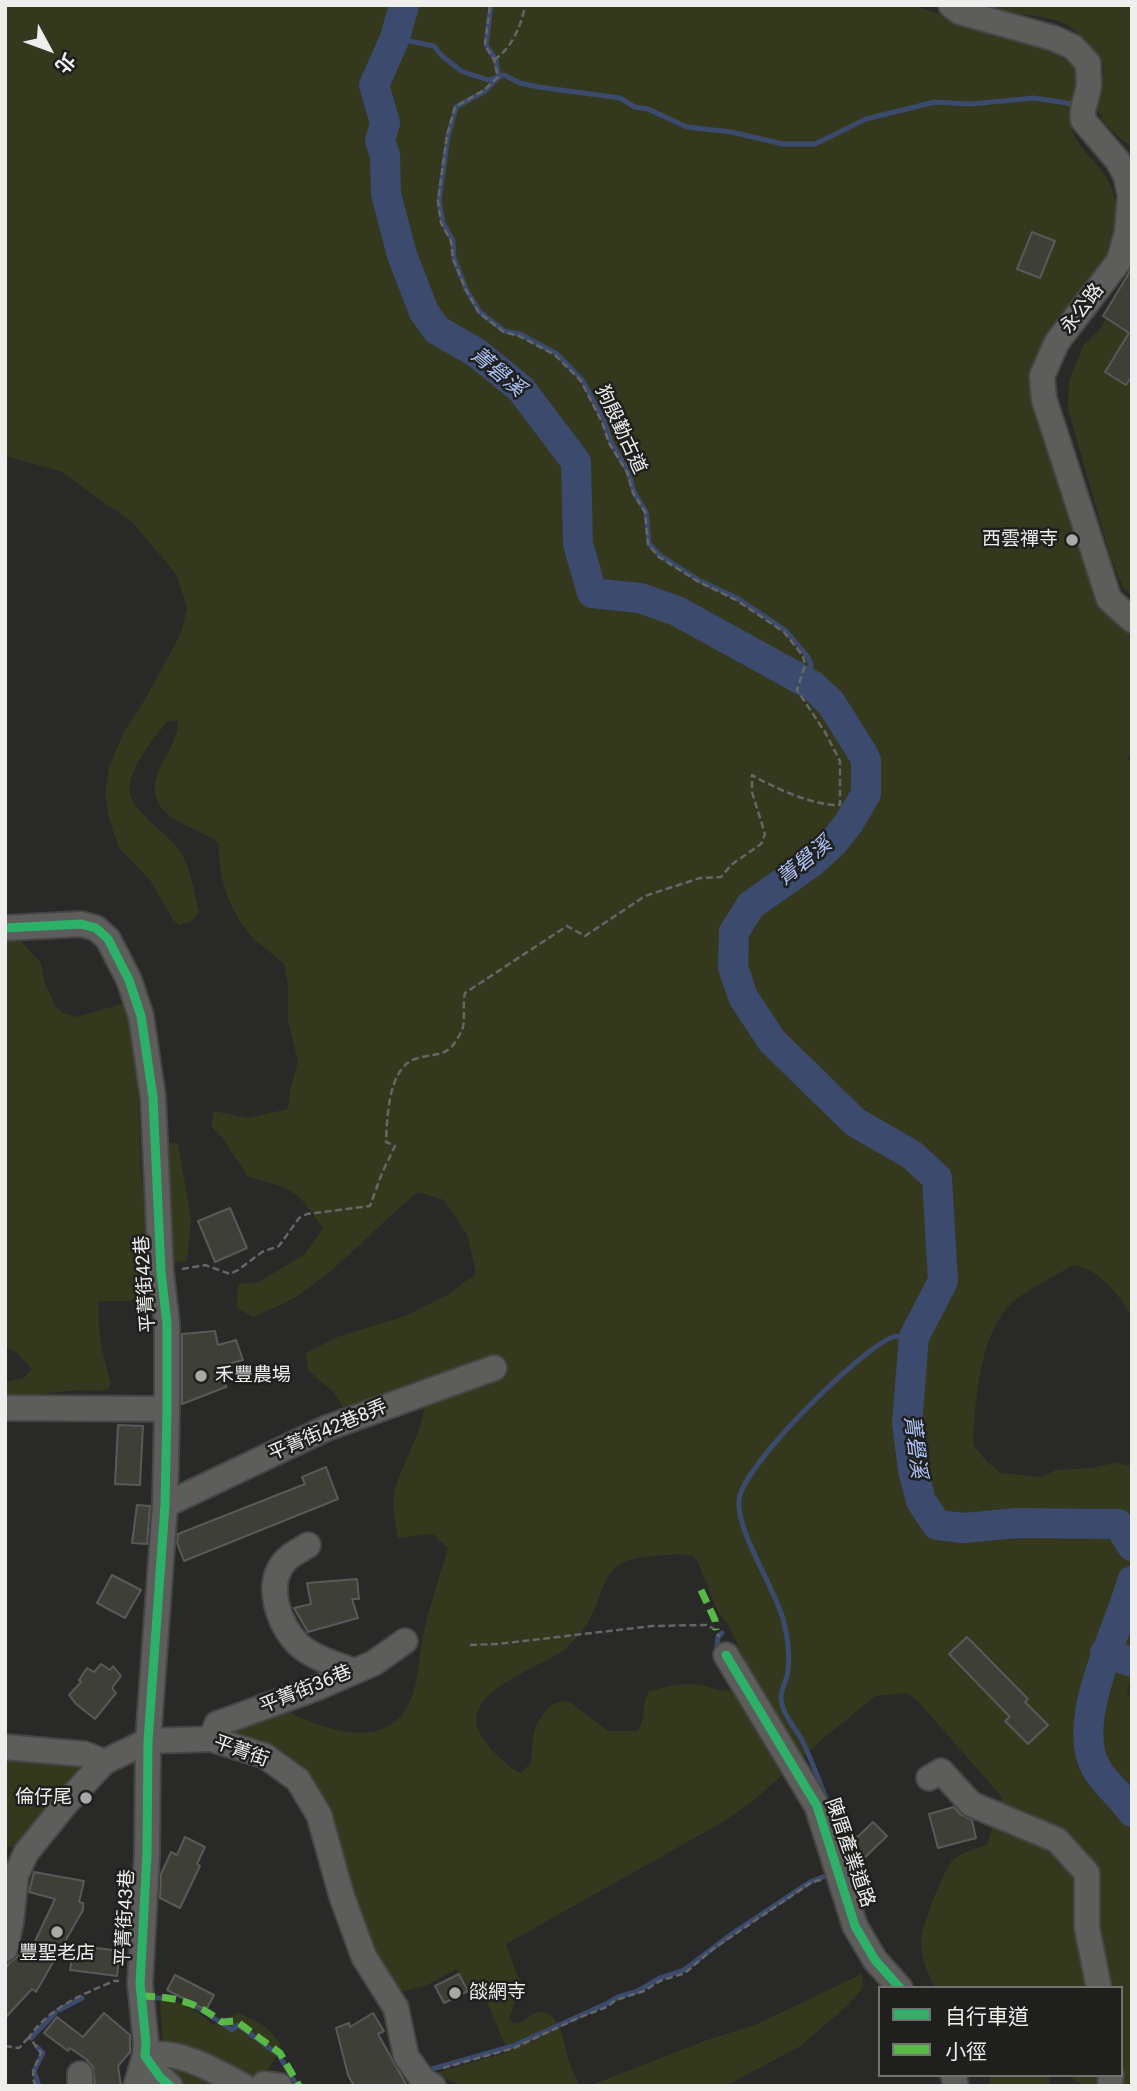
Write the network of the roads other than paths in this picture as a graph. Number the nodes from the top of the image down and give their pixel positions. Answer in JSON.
{"nodes":[{"id":1,"x":951,"y":5,"type":"edge"},
{"id":2,"x":1132,"y":620,"type":"edge"},
{"id":3,"x":5,"y":928,"type":"edge"},
{"id":4,"x":494,"y":1368,"type":"dead end"},
{"id":5,"x":5,"y":1408,"type":"edge"},
{"id":6,"x":167,"y":1409,"type":"junction"},
{"id":7,"x":165,"y":1505,"type":"junction"},
{"id":8,"x":308,"y":1545,"type":"dead end"},
{"id":9,"x":405,"y":1641,"type":"dead end"},
{"id":10,"x":726,"y":1655,"type":"dead end"},
{"id":11,"x":353,"y":1671,"type":"junction"},
{"id":12,"x":211,"y":1739,"type":"junction"},
{"id":13,"x":148,"y":1741,"type":"junction"},
{"id":14,"x":5,"y":1747,"type":"edge"},
{"id":15,"x":104,"y":1762,"type":"junction"},
{"id":16,"x":929,"y":1778,"type":"dead end"},
{"id":17,"x":5,"y":1949,"type":"edge"},
{"id":18,"x":898,"y":1986,"type":"edge"},
{"id":19,"x":1099,"y":1986,"type":"edge"},
{"id":20,"x":145,"y":2056,"type":"junction"},
{"id":21,"x":426,"y":2084,"type":"edge"},
{"id":22,"x":136,"y":2086,"type":"edge"},
{"id":23,"x":170,"y":2086,"type":"edge"},
{"id":24,"x":243,"y":2086,"type":"edge"},
{"id":25,"x":262,"y":2086,"type":"edge"},
{"id":26,"x":280,"y":2086,"type":"edge"}],
"edges":[{"from":1,"to":2,"type":"street","name":"永公路"},
{"from":3,"to":6,"type":"street","name":"平菁街42巷"},
{"from":4,"to":7,"type":"street","name":"平菁街42巷8弄"},
{"from":5,"to":6,"type":"street"},
{"from":6,"to":7,"type":"street","name":"平菁街42巷"},
{"from":7,"to":13,"type":"street","name":"平菁街42巷"},
{"from":8,"to":11,"type":"street"},
{"from":9,"to":11,"type":"street","name":"平菁街36巷"},
{"from":10,"to":18,"type":"street","name":"陳厝產業道路"},
{"from":11,"to":12,"type":"street","name":"平菁街36巷"},
{"from":12,"to":13,"type":"street","name":"平菁街"},
{"from":12,"to":21,"type":"street","name":"平菁街"},
{"from":13,"to":15,"type":"street","name":"平菁街"},
{"from":13,"to":20,"type":"street","name":"平菁街43巷"},
{"from":14,"to":15,"type":"street"},
{"from":15,"to":17,"type":"street","name":"平菁街"},
{"from":16,"to":19,"type":"street"},
{"from":20,"to":22,"type":"street","name":"平菁街43巷"},
{"from":20,"to":23,"type":"street"},
{"from":20,"to":24,"type":"street"},
{"from":25,"to":26,"type":"street"}]}
